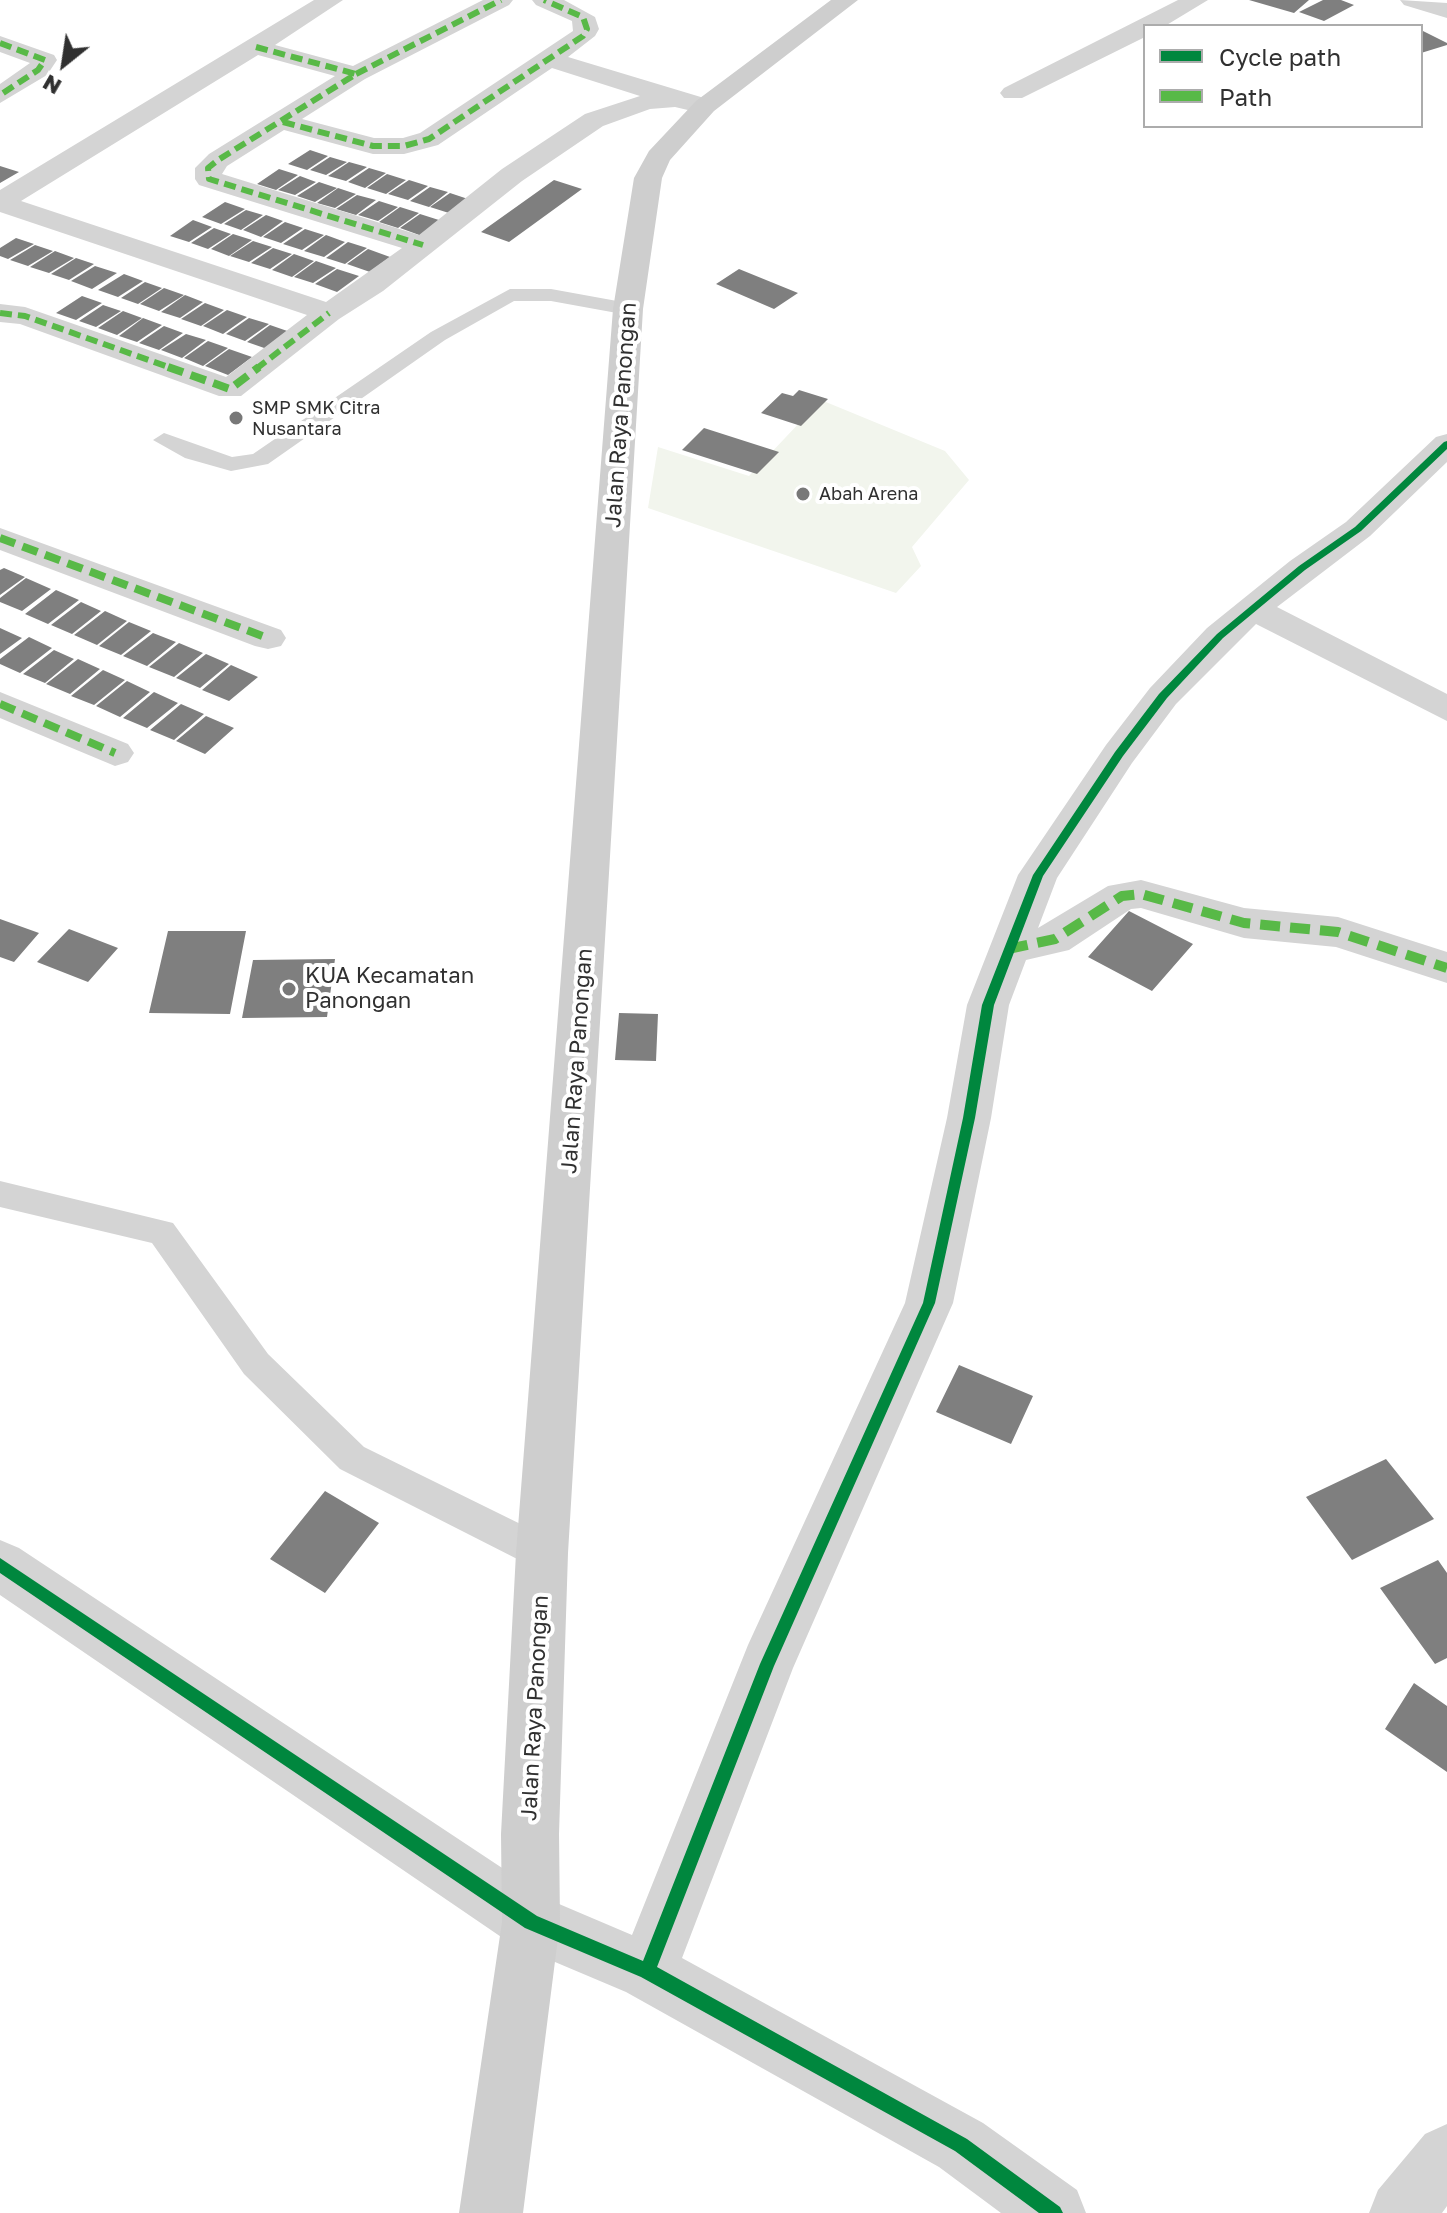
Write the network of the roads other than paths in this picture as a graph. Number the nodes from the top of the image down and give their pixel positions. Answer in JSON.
{"nodes":[{"id":1,"x":331,"y":0,"type":"edge"},
{"id":2,"x":501,"y":0,"type":"edge"},
{"id":3,"x":544,"y":0,"type":"edge"},
{"id":4,"x":846,"y":0,"type":"edge"},
{"id":5,"x":1196,"y":0,"type":"edge"},
{"id":6,"x":1412,"y":0,"type":"edge"},
{"id":7,"x":1447,"y":11,"type":"edge"},
{"id":8,"x":1152,"y":24,"type":"edge"},
{"id":9,"x":1143,"y":28,"type":"edge"},
{"id":10,"x":0,"y":43,"type":"edge"},
{"id":11,"x":256,"y":47,"type":"junction"},
{"id":12,"x":546,"y":58,"type":"junction"},
{"id":13,"x":356,"y":74,"type":"junction"},
{"id":14,"x":1013,"y":93,"type":"dead end"},
{"id":15,"x":0,"y":95,"type":"edge"},
{"id":16,"x":690,"y":103,"type":"junction"},
{"id":17,"x":283,"y":122,"type":"junction"},
{"id":18,"x":0,"y":203,"type":"edge"},
{"id":19,"x":423,"y":245,"type":"junction"},
{"id":20,"x":628,"y":309,"type":"junction"},
{"id":21,"x":0,"y":313,"type":"edge"},
{"id":22,"x":329,"y":313,"type":"junction"},
{"id":23,"x":164,"y":440,"type":"dead end"},
{"id":24,"x":1447,"y":444,"type":"edge"},
{"id":25,"x":0,"y":538,"type":"edge"},
{"id":26,"x":1254,"y":609,"type":"junction"},
{"id":27,"x":268,"y":638,"type":"dead end"},
{"id":28,"x":0,"y":704,"type":"edge"},
{"id":29,"x":1447,"y":709,"type":"edge"},
{"id":30,"x":115,"y":753,"type":"dead end"},
{"id":31,"x":1008,"y":949,"type":"junction"},
{"id":32,"x":1447,"y":968,"type":"edge"},
{"id":33,"x":0,"y":1194,"type":"edge"},
{"id":34,"x":542,"y":1553,"type":"junction"},
{"id":35,"x":0,"y":1565,"type":"edge"},
{"id":36,"x":531,"y":1922,"type":"junction"},
{"id":37,"x":647,"y":1971,"type":"junction"},
{"id":38,"x":1447,"y":2156,"type":"edge"},
{"id":39,"x":491,"y":2213,"type":"edge"},
{"id":40,"x":1054,"y":2213,"type":"edge"},
{"id":41,"x":1401,"y":2213,"type":"edge"}],
"edges":[{"from":1,"to":11,"type":"street"},
{"from":2,"to":13,"type":"street"},
{"from":3,"to":12,"type":"street"},
{"from":4,"to":16,"type":"main road","name":"Jalan Raya Panongan"},
{"from":5,"to":8,"type":"street"},
{"from":6,"to":7,"type":"street"},
{"from":9,"to":14,"type":"street"},
{"from":10,"to":15,"type":"street"},
{"from":11,"to":13,"type":"street"},
{"from":11,"to":18,"type":"street"},
{"from":12,"to":16,"type":"street"},
{"from":12,"to":17,"type":"street"},
{"from":13,"to":17,"type":"street"},
{"from":16,"to":19,"type":"street"},
{"from":16,"to":20,"type":"main road","name":"Jalan Raya Panongan"},
{"from":17,"to":19,"type":"street"},
{"from":18,"to":22,"type":"street"},
{"from":19,"to":22,"type":"street"},
{"from":20,"to":23,"type":"lane"},
{"from":20,"to":34,"type":"main road","name":"Jalan Raya Panongan"},
{"from":21,"to":22,"type":"street"},
{"from":24,"to":26,"type":"street"},
{"from":25,"to":27,"type":"street"},
{"from":26,"to":29,"type":"street"},
{"from":26,"to":31,"type":"street"},
{"from":28,"to":30,"type":"street"},
{"from":31,"to":32,"type":"street"},
{"from":31,"to":37,"type":"street"},
{"from":33,"to":34,"type":"lane"},
{"from":34,"to":36,"type":"main road","name":"Jalan Raya Panongan"},
{"from":35,"to":36,"type":"street"},
{"from":36,"to":37,"type":"street"},
{"from":36,"to":39,"type":"main road","name":"Jalan Raya Panongan"},
{"from":37,"to":40,"type":"street"},
{"from":38,"to":41,"type":"street"}]}
